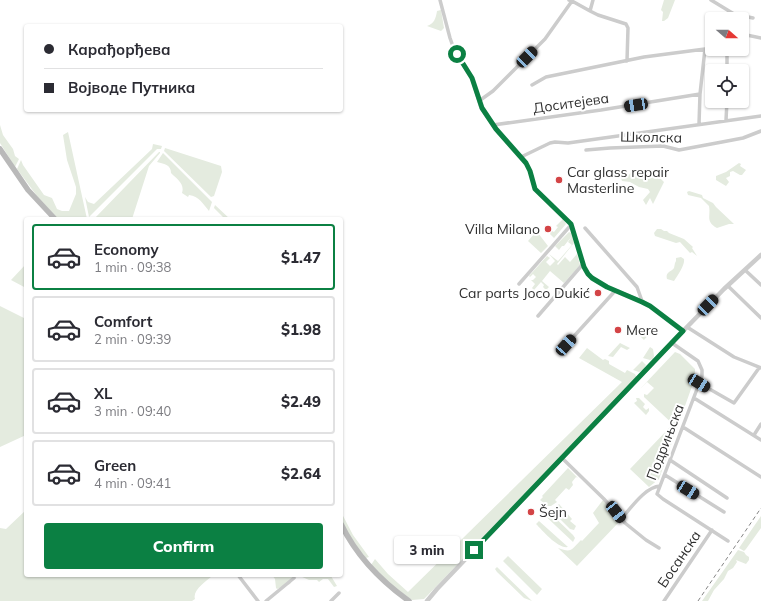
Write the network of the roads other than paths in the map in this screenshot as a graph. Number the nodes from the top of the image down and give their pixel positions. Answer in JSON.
{"nodes":[{"id":1,"x":440,"y":0,"type":"edge"},
{"id":2,"x":571,"y":0,"type":"edge"},
{"id":3,"x":593,"y":0,"type":"edge"},
{"id":4,"x":711,"y":0,"type":"edge"},
{"id":5,"x":590,"y":11,"type":"junction"},
{"id":6,"x":731,"y":12,"type":"edge"},
{"id":7,"x":749,"y":17,"type":"edge"},
{"id":8,"x":753,"y":18,"type":"dead end"},
{"id":9,"x":749,"y":35,"type":"edge"},
{"id":10,"x":761,"y":38,"type":"edge"},
{"id":11,"x":627,"y":61,"type":"junction"},
{"id":12,"x":532,"y":85,"type":"dead end"},
{"id":13,"x":700,"y":94,"type":"junction"},
{"id":14,"x":479,"y":101,"type":"junction"},
{"id":15,"x":726,"y":108,"type":"edge"},
{"id":16,"x":761,"y":116,"type":"edge"},
{"id":17,"x":726,"y":120,"type":"junction"},
{"id":18,"x":699,"y":124,"type":"junction"},
{"id":19,"x":494,"y":125,"type":"junction"},
{"id":20,"x":761,"y":131,"type":"edge"},
{"id":21,"x":0,"y":148,"type":"edge"},
{"id":22,"x":586,"y":150,"type":"dead end"},
{"id":23,"x":520,"y":157,"type":"junction"},
{"id":24,"x":53,"y":217,"type":"edge"},
{"id":25,"x":571,"y":225,"type":"junction"},
{"id":26,"x":585,"y":228,"type":"dead end"},
{"id":27,"x":761,"y":255,"type":"edge"},
{"id":28,"x":583,"y":264,"type":"junction"},
{"id":29,"x":745,"y":270,"type":"junction"},
{"id":30,"x":519,"y":284,"type":"dead end"},
{"id":31,"x":761,"y":285,"type":"edge"},
{"id":32,"x":728,"y":286,"type":"junction"},
{"id":33,"x":615,"y":291,"type":"junction"},
{"id":34,"x":642,"y":302,"type":"junction"},
{"id":35,"x":538,"y":316,"type":"dead end"},
{"id":36,"x":761,"y":318,"type":"edge"},
{"id":37,"x":685,"y":329,"type":"junction"},
{"id":38,"x":672,"y":343,"type":"junction"},
{"id":39,"x":566,"y":345,"type":"dead end"},
{"id":40,"x":760,"y":368,"type":"edge"},
{"id":41,"x":699,"y":383,"type":"junction"},
{"id":42,"x":694,"y":398,"type":"junction"},
{"id":43,"x":761,"y":424,"type":"edge"},
{"id":44,"x":683,"y":427,"type":"junction"},
{"id":45,"x":754,"y":435,"type":"junction"},
{"id":46,"x":761,"y":440,"type":"edge"},
{"id":47,"x":562,"y":458,"type":"junction"},
{"id":48,"x":670,"y":460,"type":"junction"},
{"id":49,"x":665,"y":475,"type":"junction"},
{"id":50,"x":761,"y":477,"type":"edge"},
{"id":51,"x":660,"y":486,"type":"junction"},
{"id":52,"x":727,"y":498,"type":"dead end"},
{"id":53,"x":724,"y":512,"type":"dead end"},
{"id":54,"x":621,"y":519,"type":"junction"},
{"id":55,"x":343,"y":528,"type":"edge"},
{"id":56,"x":712,"y":530,"type":"junction"},
{"id":57,"x":728,"y":541,"type":"dead end"},
{"id":58,"x":659,"y":548,"type":"dead end"},
{"id":59,"x":240,"y":577,"type":"edge"},
{"id":60,"x":294,"y":578,"type":"dead end"},
{"id":61,"x":394,"y":589,"type":"junction"},
{"id":62,"x":437,"y":589,"type":"junction"},
{"id":63,"x":339,"y":593,"type":"dead end"},
{"id":64,"x":258,"y":601,"type":"edge"},
{"id":65,"x":266,"y":601,"type":"edge"},
{"id":66,"x":331,"y":601,"type":"edge"},
{"id":67,"x":404,"y":601,"type":"edge"},
{"id":68,"x":409,"y":601,"type":"edge"},
{"id":69,"x":422,"y":601,"type":"edge"},
{"id":70,"x":426,"y":601,"type":"edge"},
{"id":71,"x":664,"y":601,"type":"edge"}],
"edges":[{"from":1,"to":14,"type":"street"},
{"from":2,"to":5,"type":"street"},
{"from":2,"to":14,"type":"street"},
{"from":3,"to":5,"type":"street"},
{"from":4,"to":6,"type":"street"},
{"from":5,"to":11,"type":"street"},
{"from":7,"to":8,"type":"street"},
{"from":9,"to":10,"type":"street"},
{"from":11,"to":12,"type":"street"},
{"from":11,"to":13,"type":"street"},
{"from":13,"to":18,"type":"street"},
{"from":13,"to":19,"type":"street","name":"Доситејева"},
{"from":14,"to":19,"type":"street"},
{"from":15,"to":17,"type":"street"},
{"from":16,"to":17,"type":"street"},
{"from":17,"to":18,"type":"street"},
{"from":18,"to":23,"type":"street"},
{"from":19,"to":23,"type":"street"},
{"from":20,"to":22,"type":"street","name":"Школска"},
{"from":21,"to":24,"type":"main road"},
{"from":23,"to":25,"type":"street"},
{"from":25,"to":28,"type":"street"},
{"from":25,"to":30,"type":"street"},
{"from":26,"to":34,"type":"street"},
{"from":27,"to":29,"type":"street"},
{"from":28,"to":33,"type":"street"},
{"from":28,"to":35,"type":"street"},
{"from":29,"to":31,"type":"street"},
{"from":29,"to":32,"type":"street"},
{"from":32,"to":36,"type":"street"},
{"from":32,"to":37,"type":"street"},
{"from":33,"to":34,"type":"street"},
{"from":33,"to":39,"type":"street"},
{"from":34,"to":37,"type":"street"},
{"from":37,"to":38,"type":"street"},
{"from":37,"to":40,"type":"street"},
{"from":38,"to":41,"type":"street","name":"Подрињска"},
{"from":38,"to":47,"type":"street"},
{"from":40,"to":41,"type":"street"},
{"from":41,"to":42,"type":"street","name":"Подрињска"},
{"from":42,"to":44,"type":"street","name":"Подрињска"},
{"from":42,"to":45,"type":"street"},
{"from":43,"to":45,"type":"street"},
{"from":44,"to":48,"type":"street","name":"Подрињска"},
{"from":44,"to":50,"type":"street"},
{"from":45,"to":46,"type":"street"},
{"from":47,"to":54,"type":"street"},
{"from":47,"to":62,"type":"street"},
{"from":48,"to":49,"type":"street","name":"Подрињска"},
{"from":48,"to":52,"type":"street"},
{"from":49,"to":51,"type":"street","name":"Подрињска"},
{"from":49,"to":53,"type":"street"},
{"from":51,"to":54,"type":"street"},
{"from":51,"to":56,"type":"street","name":"Подрињска"},
{"from":54,"to":58,"type":"street"},
{"from":55,"to":61,"type":"main road"},
{"from":56,"to":57,"type":"street"},
{"from":56,"to":71,"type":"street","name":"Босанска"},
{"from":59,"to":64,"type":"street"},
{"from":60,"to":65,"type":"street"},
{"from":61,"to":67,"type":"main road"},
{"from":61,"to":68,"type":"main road"},
{"from":62,"to":69,"type":"street"},
{"from":62,"to":70,"type":"street"},
{"from":63,"to":66,"type":"street"}]}
